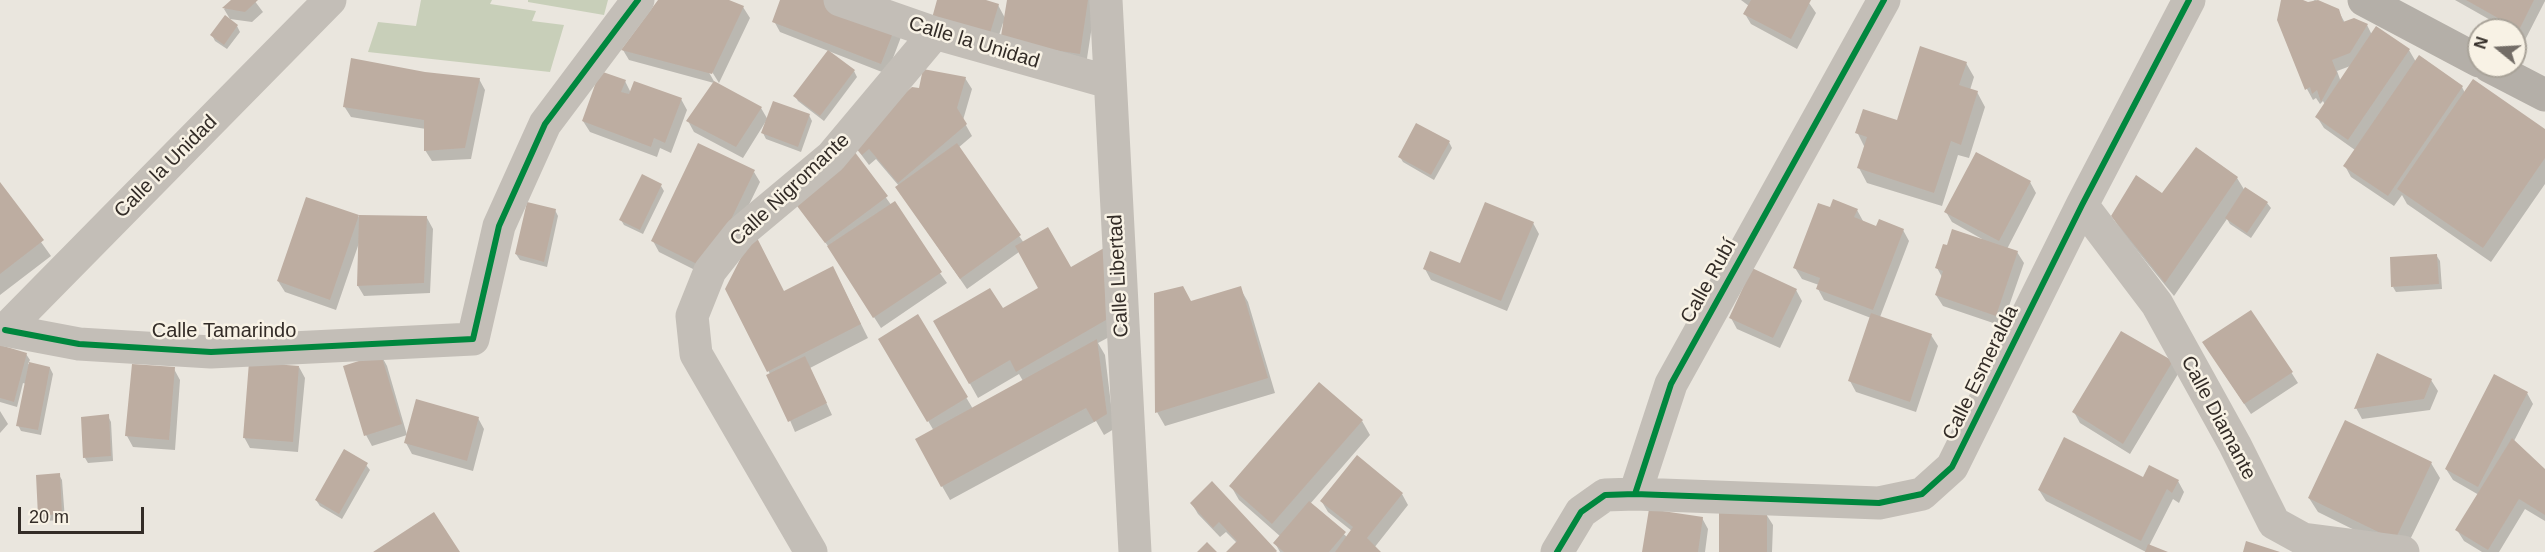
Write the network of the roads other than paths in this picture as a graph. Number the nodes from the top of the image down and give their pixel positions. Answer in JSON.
{"nodes":[{"id":1,"x":330,"y":0,"type":"edge"},
{"id":2,"x":638,"y":0,"type":"edge"},
{"id":3,"x":840,"y":0,"type":"edge"},
{"id":4,"x":1106,"y":0,"type":"edge"},
{"id":5,"x":1884,"y":0,"type":"edge"},
{"id":6,"x":2189,"y":0,"type":"edge"},
{"id":7,"x":2364,"y":0,"type":"edge"},
{"id":8,"x":935,"y":33,"type":"junction"},
{"id":9,"x":2467,"y":55,"type":"edge"},
{"id":10,"x":2512,"y":78,"type":"edge"},
{"id":11,"x":1109,"y":82,"type":"junction"},
{"id":12,"x":2545,"y":95,"type":"edge"},
{"id":13,"x":2082,"y":205,"type":"junction"},
{"id":14,"x":2,"y":329,"type":"edge"},
{"id":15,"x":1635,"y":494,"type":"junction"},
{"id":16,"x":811,"y":552,"type":"edge"},
{"id":17,"x":1135,"y":552,"type":"edge"},
{"id":18,"x":1557,"y":552,"type":"edge"},
{"id":19,"x":2403,"y":552,"type":"edge"}],
"edges":[{"from":1,"to":14,"type":"street","name":"Calle la Unidad"},
{"from":2,"to":14,"type":"street","name":"Calle Tamarindo"},
{"from":3,"to":8,"type":"street","name":"Calle la Unidad"},
{"from":4,"to":11,"type":"street","name":"Calle Libertad"},
{"from":5,"to":15,"type":"street","name":"Calle Rubí"},
{"from":6,"to":13,"type":"street","name":"Calle Esmeralda"},
{"from":7,"to":9,"type":"street"},
{"from":8,"to":11,"type":"street","name":"Calle la Unidad"},
{"from":8,"to":16,"type":"street","name":"Calle Nigromante"},
{"from":10,"to":12,"type":"street"},
{"from":11,"to":17,"type":"street","name":"Calle Libertad"},
{"from":13,"to":15,"type":"street","name":"Calle Esmeralda"},
{"from":13,"to":19,"type":"street","name":"Calle Diamante"},
{"from":15,"to":18,"type":"street"}]}
